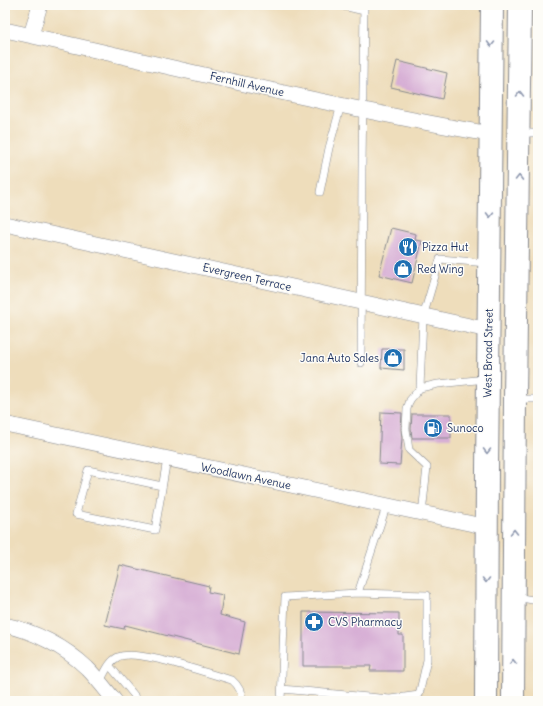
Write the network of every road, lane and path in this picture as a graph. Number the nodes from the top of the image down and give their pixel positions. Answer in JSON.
{"nodes":[{"id":1,"x":40,"y":5,"type":"edge"},
{"id":2,"x":339,"y":5,"type":"edge"},
{"id":3,"x":492,"y":5,"type":"edge"},
{"id":4,"x":520,"y":5,"type":"edge"},
{"id":5,"x":364,"y":8,"type":"edge"},
{"id":6,"x":5,"y":30,"type":"edge"},
{"id":7,"x":31,"y":35,"type":"junction"},
{"id":8,"x":341,"y":105,"type":"junction"},
{"id":9,"x":362,"y":109,"type":"junction"},
{"id":10,"x":529,"y":133,"type":"edge"},
{"id":11,"x":490,"y":134,"type":"junction"},
{"id":12,"x":320,"y":192,"type":"dead end"},
{"id":13,"x":5,"y":224,"type":"edge"},
{"id":14,"x":489,"y":264,"type":"junction"},
{"id":15,"x":362,"y":303,"type":"junction"},
{"id":16,"x":423,"y":317,"type":"junction"},
{"id":17,"x":488,"y":330,"type":"junction"},
{"id":18,"x":516,"y":357,"type":"junction"},
{"id":19,"x":362,"y":363,"type":"dead end"},
{"id":20,"x":488,"y":379,"type":"junction"},
{"id":21,"x":420,"y":388,"type":"junction"},
{"id":22,"x":515,"y":399,"type":"junction"},
{"id":23,"x":538,"y":399,"type":"edge"},
{"id":24,"x":5,"y":424,"type":"edge"},
{"id":25,"x":167,"y":459,"type":"junction"},
{"id":26,"x":162,"y":486,"type":"junction"},
{"id":27,"x":386,"y":507,"type":"junction"},
{"id":28,"x":422,"y":514,"type":"junction"},
{"id":29,"x":487,"y":527,"type":"junction"},
{"id":30,"x":358,"y":593,"type":"junction"},
{"id":31,"x":514,"y":597,"type":"junction"},
{"id":32,"x":538,"y":600,"type":"edge"},
{"id":33,"x":5,"y":625,"type":"edge"},
{"id":34,"x":109,"y":665,"type":"junction"},
{"id":35,"x":100,"y":682,"type":"junction"},
{"id":36,"x":282,"y":689,"type":"junction"},
{"id":37,"x":390,"y":700,"type":"edge"},
{"id":38,"x":115,"y":701,"type":"edge"},
{"id":39,"x":136,"y":701,"type":"edge"},
{"id":40,"x":242,"y":701,"type":"edge"},
{"id":41,"x":281,"y":701,"type":"edge"},
{"id":42,"x":486,"y":701,"type":"edge"},
{"id":43,"x":513,"y":701,"type":"edge"}],
"edges":[{"from":1,"to":7,"type":"street"},
{"from":2,"to":5,"type":"lane"},
{"from":3,"to":11,"type":"main road","name":"West Broad Street","one_way":true},
{"from":10,"to":4,"type":"main road","one_way":true},
{"from":5,"to":9,"type":"lane"},
{"from":6,"to":7,"type":"street","name":"Fernhill Avenue"},
{"from":7,"to":8,"type":"street","name":"Fernhill Avenue"},
{"from":8,"to":9,"type":"street","name":"Fernhill Avenue"},
{"from":8,"to":12,"type":"lane"},
{"from":9,"to":11,"type":"street","name":"Fernhill Avenue"},
{"from":9,"to":15,"type":"lane"},
{"from":18,"to":10,"type":"main road","one_way":true},
{"from":11,"to":14,"type":"main road","name":"West Broad Street","one_way":true},
{"from":11,"to":18,"type":"main road"},
{"from":13,"to":15,"type":"street","name":"Evergreen Terrace"},
{"from":14,"to":16,"type":"lane"},
{"from":14,"to":17,"type":"main road","name":"West Broad Street"},
{"from":15,"to":16,"type":"street","name":"Evergreen Terrace"},
{"from":15,"to":19,"type":"lane"},
{"from":16,"to":17,"type":"street","name":"Evergreen Terrace"},
{"from":16,"to":21,"type":"lane"},
{"from":17,"to":20,"type":"main road","name":"West Broad Street"},
{"from":18,"to":22,"type":"main road"},
{"from":20,"to":21,"type":"lane"},
{"from":20,"to":29,"type":"main road","name":"West Broad Street","one_way":true},
{"from":21,"to":28,"type":"lane"},
{"from":22,"to":23,"type":"lane"},
{"from":31,"to":22,"type":"main road","one_way":true},
{"from":24,"to":25,"type":"street","name":"Woodlawn Avenue"},
{"from":25,"to":26,"type":"lane"},
{"from":25,"to":27,"type":"street","name":"Woodlawn Avenue"},
{"from":26,"to":26,"type":"lane"},
{"from":27,"to":28,"type":"street","name":"Woodlawn Avenue"},
{"from":27,"to":30,"type":"lane"},
{"from":28,"to":29,"type":"street","name":"Woodlawn Avenue"},
{"from":29,"to":42,"type":"main road","name":"West Broad Street","one_way":true},
{"from":30,"to":36,"type":"lane"},
{"from":30,"to":37,"type":"lane"},
{"from":31,"to":32,"type":"lane"},
{"from":43,"to":31,"type":"main road","one_way":true},
{"from":33,"to":35,"type":"street"},
{"from":34,"to":35,"type":"lane"},
{"from":34,"to":39,"type":"lane"},
{"from":34,"to":40,"type":"lane"},
{"from":35,"to":38,"type":"street"},
{"from":36,"to":37,"type":"lane"},
{"from":36,"to":41,"type":"lane"}]}
